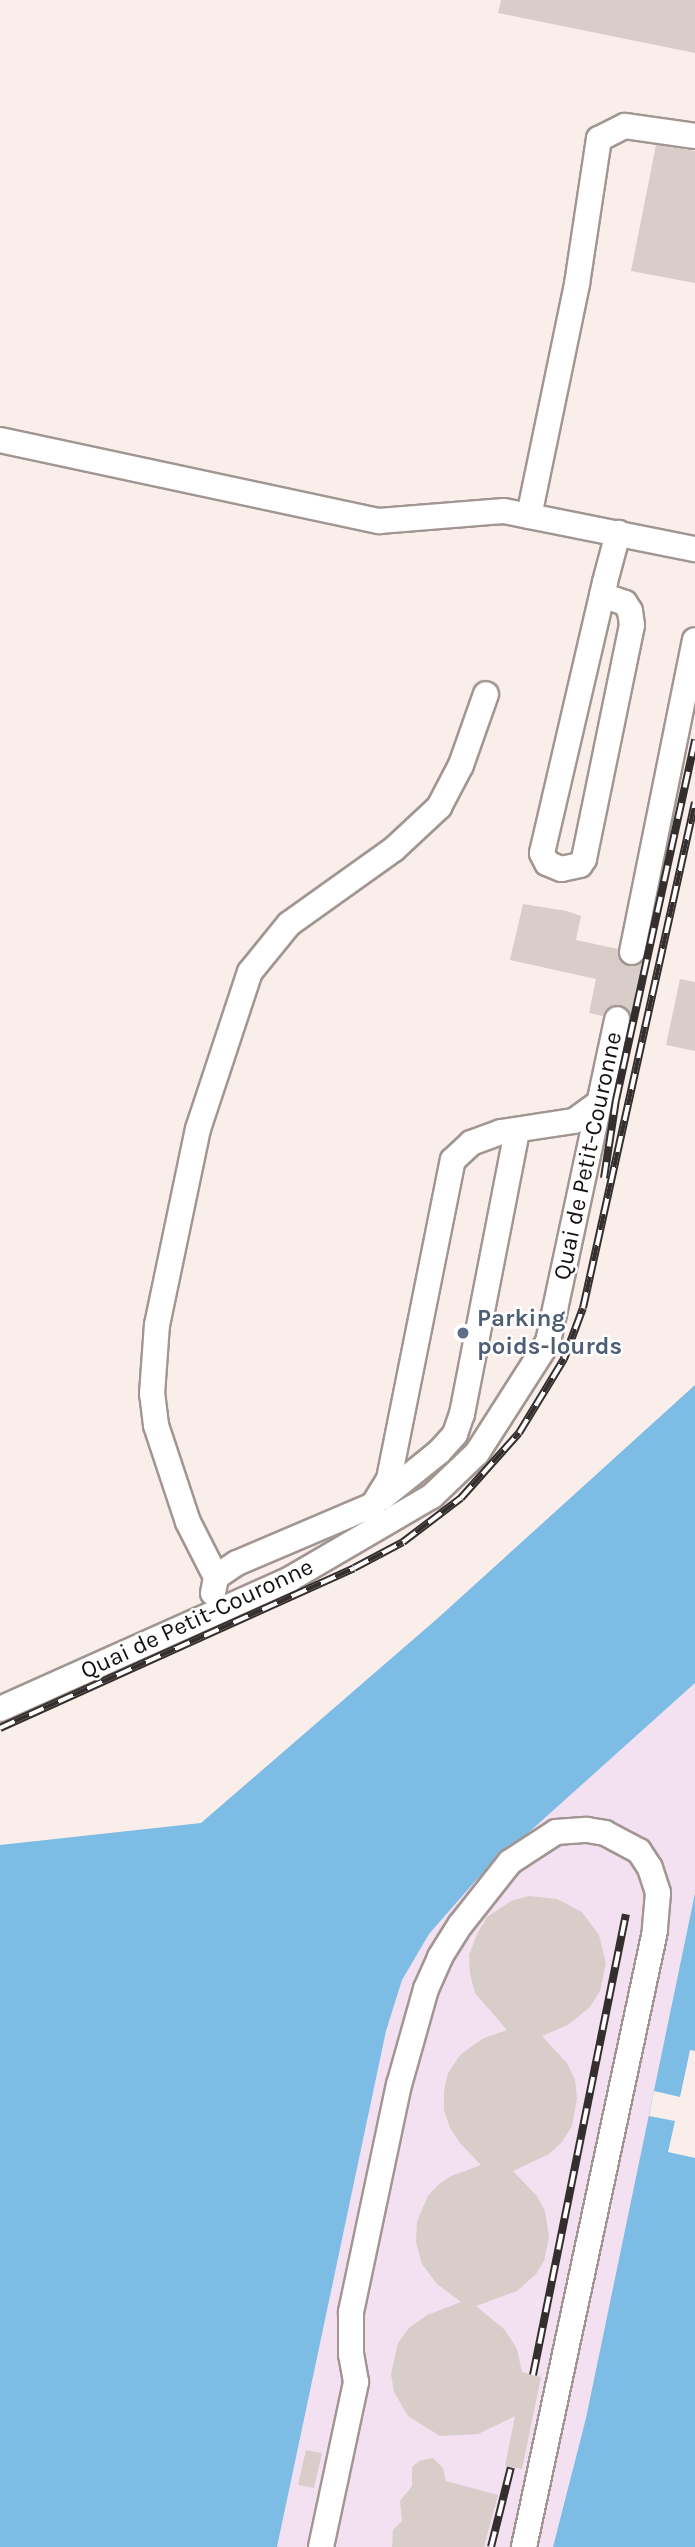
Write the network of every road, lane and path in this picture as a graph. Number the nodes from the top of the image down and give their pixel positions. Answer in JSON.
{"nodes":[{"id":1,"x":695,"y":136,"type":"edge"},
{"id":2,"x":0,"y":440,"type":"edge"},
{"id":3,"x":529,"y":516,"type":"junction"},
{"id":4,"x":618,"y":533,"type":"junction"},
{"id":5,"x":695,"y":549,"type":"edge"},
{"id":6,"x":602,"y":595,"type":"junction"},
{"id":7,"x":695,"y":640,"type":"edge"},
{"id":8,"x":486,"y":694,"type":"dead end"},
{"id":9,"x":632,"y":952,"type":"tunnel mouth"},
{"id":10,"x":617,"y":1019,"type":"tunnel mouth"},
{"id":11,"x":600,"y":1102,"type":"junction"},
{"id":12,"x":517,"y":1130,"type":"junction"},
{"id":13,"x":373,"y":1505,"type":"junction"},
{"id":14,"x":215,"y":1595,"type":"junction"},
{"id":15,"x":0,"y":1692,"type":"edge"},
{"id":16,"x":0,"y":1709,"type":"edge"},
{"id":17,"x":321,"y":2547,"type":"edge"},
{"id":18,"x":524,"y":2547,"type":"edge"}],
"edges":[{"from":1,"to":3,"type":"street"},
{"from":2,"to":3,"type":"street"},
{"from":3,"to":4,"type":"street"},
{"from":4,"to":5,"type":"street"},
{"from":4,"to":6,"type":"street"},
{"from":6,"to":6,"type":"street"},
{"from":7,"to":9,"type":"street"},
{"from":8,"to":14,"type":"street"},
{"from":10,"to":11,"type":"street","name":"Quai de Petit-Couronne"},
{"from":11,"to":12,"type":"street"},
{"from":11,"to":14,"type":"street","name":"Quai de Petit-Couronne"},
{"from":12,"to":13,"type":"street"},
{"from":12,"to":13,"type":"street"},
{"from":13,"to":14,"type":"street"},
{"from":14,"to":15,"type":"street","name":"Quai de Petit-Couronne"},
{"from":14,"to":16,"type":"street","name":"Quai de Petit-Couronne"},
{"from":17,"to":18,"type":"street"}]}
